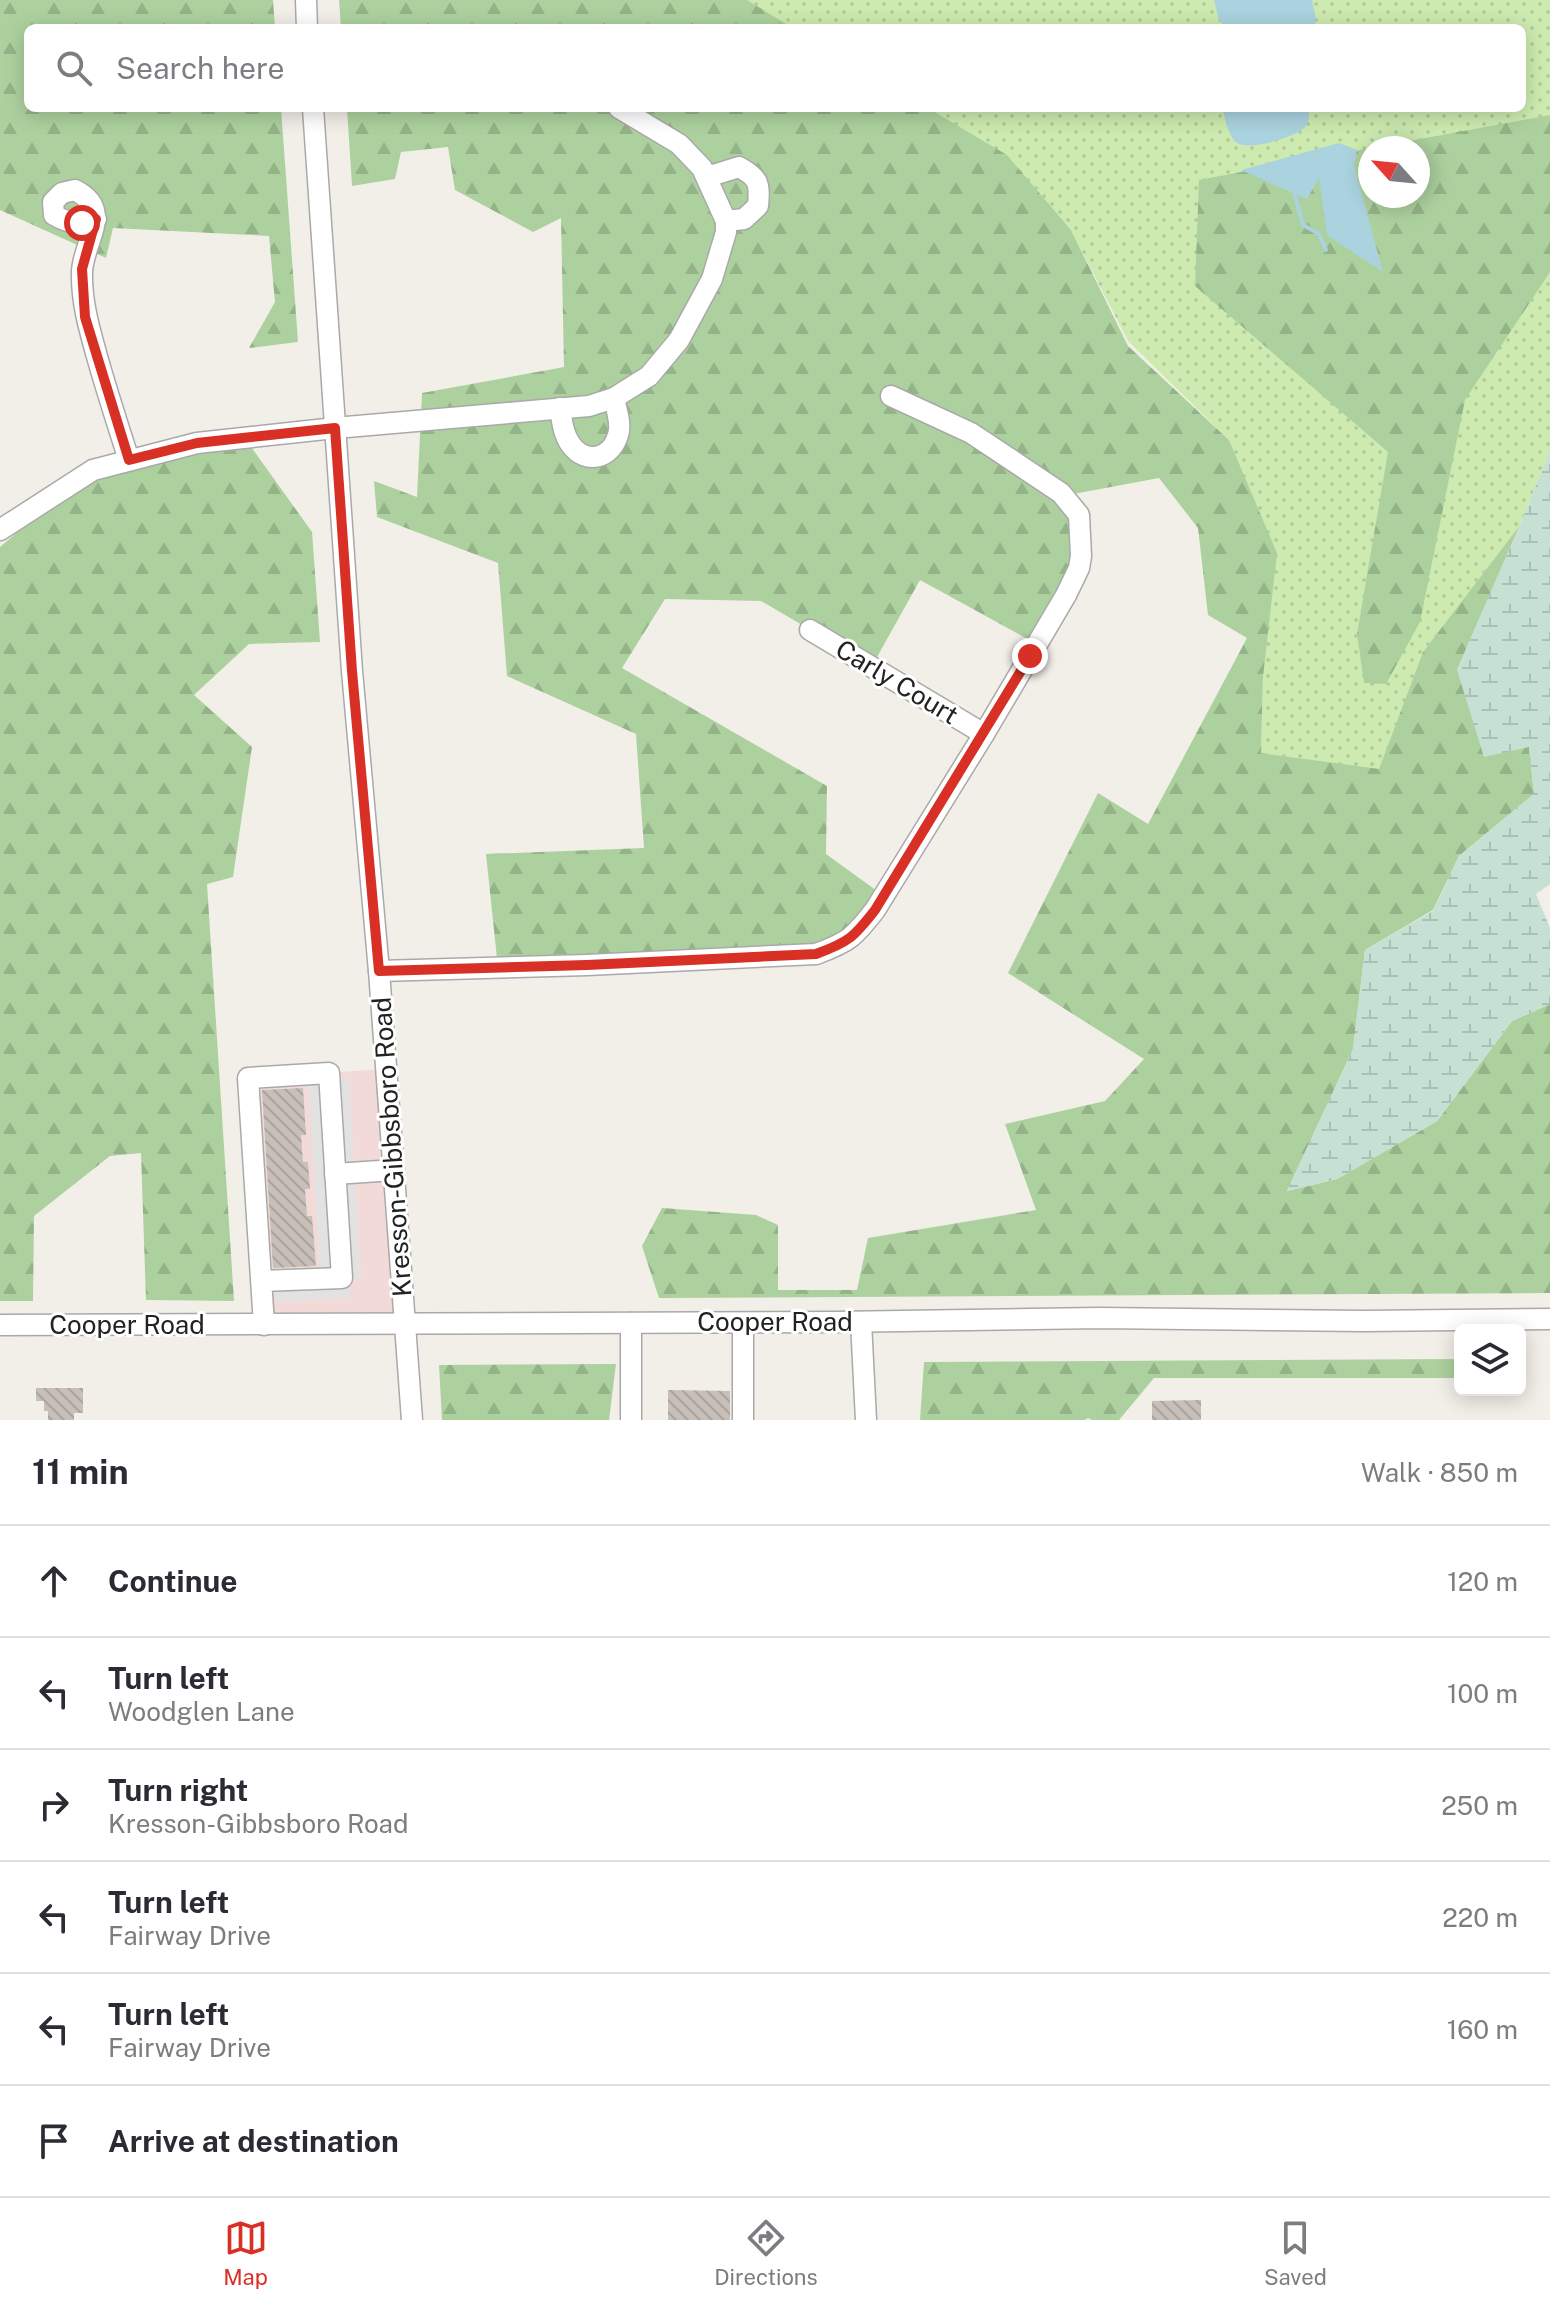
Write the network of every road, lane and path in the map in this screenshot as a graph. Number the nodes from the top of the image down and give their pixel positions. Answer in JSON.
{"nodes":[{"id":1,"x":306,"y":0,"type":"edge"},
{"id":2,"x":307,"y":24,"type":"edge"},
{"id":3,"x":313,"y":112,"type":"edge"},
{"id":4,"x":626,"y":112,"type":"edge"},
{"id":5,"x":707,"y":177,"type":"junction"},
{"id":6,"x":96,"y":219,"type":"dead end"},
{"id":7,"x":726,"y":221,"type":"junction"},
{"id":8,"x":891,"y":396,"type":"dead end"},
{"id":9,"x":614,"y":398,"type":"junction"},
{"id":10,"x":560,"y":408,"type":"junction"},
{"id":11,"x":335,"y":428,"type":"junction"},
{"id":12,"x":129,"y":460,"type":"junction"},
{"id":13,"x":0,"y":530,"type":"edge"},
{"id":14,"x":810,"y":630,"type":"dead end"},
{"id":15,"x":984,"y":734,"type":"junction"},
{"id":16,"x":379,"y":971,"type":"junction"},
{"id":17,"x":394,"y":1170,"type":"junction"},
{"id":18,"x":335,"y":1174,"type":"junction"},
{"id":19,"x":261,"y":1281,"type":"junction"},
{"id":20,"x":1550,"y":1319,"type":"edge"},
{"id":21,"x":861,"y":1322,"type":"junction"},
{"id":22,"x":631,"y":1323,"type":"junction"},
{"id":23,"x":743,"y":1323,"type":"junction"},
{"id":24,"x":406,"y":1324,"type":"junction"},
{"id":25,"x":0,"y":1325,"type":"edge"},
{"id":26,"x":264,"y":1325,"type":"junction"},
{"id":27,"x":412,"y":1420,"type":"edge"},
{"id":28,"x":631,"y":1420,"type":"edge"},
{"id":29,"x":743,"y":1420,"type":"edge"},
{"id":30,"x":866,"y":1420,"type":"edge"}],
"edges":[{"from":1,"to":2,"type":"street"},
{"from":3,"to":11,"type":"street","name":"Kresson-Gibbsboro Road"},
{"from":4,"to":5,"type":"street"},
{"from":5,"to":7,"type":"street"},
{"from":5,"to":7,"type":"street"},
{"from":6,"to":12,"type":"street"},
{"from":7,"to":9,"type":"street"},
{"from":8,"to":15,"type":"street"},
{"from":9,"to":10,"type":"street"},
{"from":9,"to":10,"type":"street"},
{"from":10,"to":11,"type":"street"},
{"from":11,"to":12,"type":"street"},
{"from":11,"to":16,"type":"street","name":"Kresson-Gibbsboro Road"},
{"from":12,"to":13,"type":"street"},
{"from":14,"to":15,"type":"street","name":"Carly Court"},
{"from":15,"to":16,"type":"street"},
{"from":16,"to":17,"type":"street","name":"Kresson-Gibbsboro Road"},
{"from":17,"to":18,"type":"street"},
{"from":17,"to":24,"type":"street","name":"Kresson-Gibbsboro Road"},
{"from":18,"to":19,"type":"street"},
{"from":18,"to":19,"type":"street"},
{"from":19,"to":26,"type":"street"},
{"from":20,"to":21,"type":"street","name":"Cooper Road"},
{"from":21,"to":23,"type":"street","name":"Cooper Road"},
{"from":21,"to":30,"type":"street"},
{"from":22,"to":23,"type":"street","name":"Cooper Road"},
{"from":22,"to":24,"type":"street","name":"Cooper Road"},
{"from":22,"to":28,"type":"street"},
{"from":23,"to":29,"type":"street"},
{"from":24,"to":26,"type":"street","name":"Cooper Road"},
{"from":24,"to":27,"type":"street","name":"Kresson-Gibbsboro Road"},
{"from":25,"to":26,"type":"street","name":"Cooper Road"}]}
